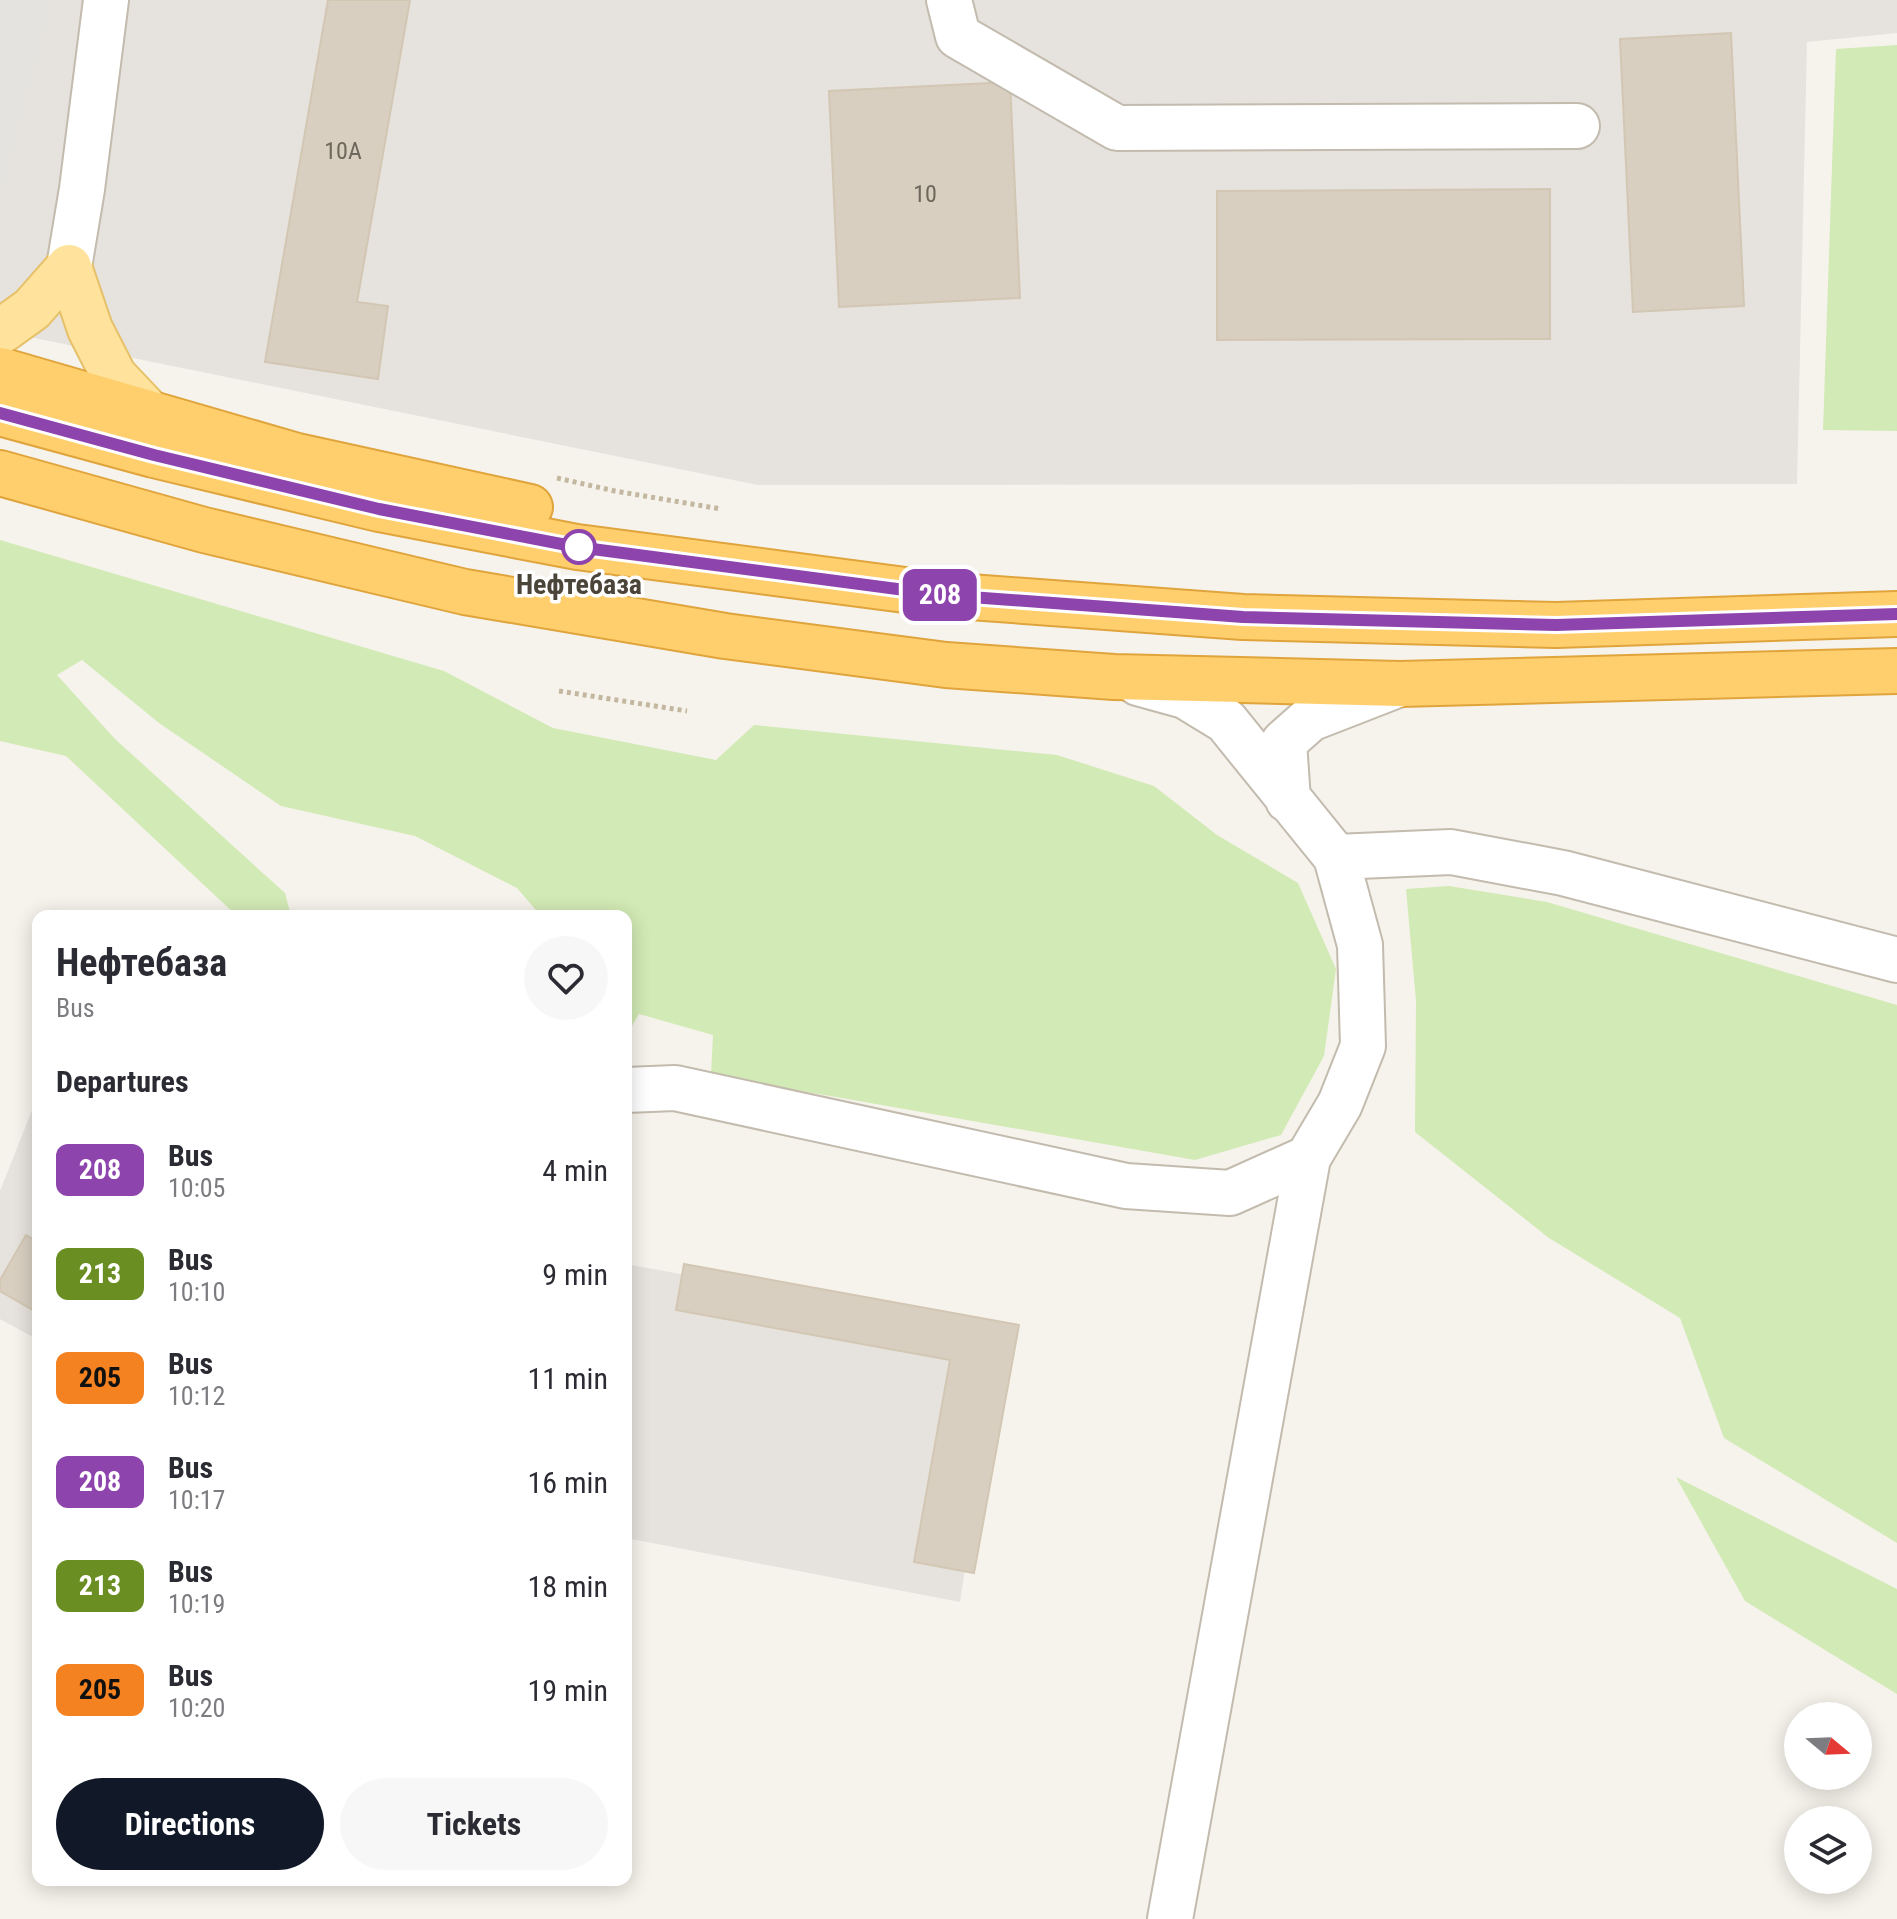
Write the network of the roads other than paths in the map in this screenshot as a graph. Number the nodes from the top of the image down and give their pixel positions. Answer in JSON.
{"nodes":[{"id":1,"x":106,"y":0,"type":"edge"},
{"id":2,"x":949,"y":0,"type":"edge"},
{"id":3,"x":1577,"y":126,"type":"dead end"},
{"id":4,"x":69,"y":267,"type":"junction"},
{"id":5,"x":0,"y":332,"type":"edge"},
{"id":6,"x":0,"y":370,"type":"edge"},
{"id":7,"x":0,"y":413,"type":"edge"},
{"id":8,"x":151,"y":415,"type":"junction"},
{"id":9,"x":0,"y":473,"type":"edge"},
{"id":10,"x":943,"y":595,"type":"junction"},
{"id":11,"x":1897,"y":614,"type":"edge"},
{"id":12,"x":1897,"y":671,"type":"edge"},
{"id":13,"x":1114,"y":677,"type":"junction"},
{"id":14,"x":1400,"y":684,"type":"junction"},
{"id":15,"x":1288,"y":800,"type":"junction"},
{"id":16,"x":1336,"y":857,"type":"junction"},
{"id":17,"x":1897,"y":960,"type":"edge"},
{"id":18,"x":632,"y":1090,"type":"edge"},
{"id":19,"x":1308,"y":1158,"type":"junction"},
{"id":20,"x":1170,"y":1919,"type":"edge"}],
"edges":[{"from":1,"to":4,"type":"street"},
{"from":2,"to":3,"type":"street"},
{"from":4,"to":5,"type":"main road"},
{"from":4,"to":8,"type":"main road"},
{"from":6,"to":8,"type":"highway"},
{"from":7,"to":10,"type":"highway"},
{"from":8,"to":10,"type":"highway"},
{"from":9,"to":13,"type":"highway"},
{"from":10,"to":11,"type":"highway"},
{"from":12,"to":14,"type":"highway"},
{"from":13,"to":14,"type":"highway"},
{"from":13,"to":15,"type":"street"},
{"from":14,"to":15,"type":"street"},
{"from":15,"to":16,"type":"street"},
{"from":16,"to":17,"type":"street"},
{"from":16,"to":19,"type":"street"},
{"from":18,"to":19,"type":"street"},
{"from":19,"to":20,"type":"street"}]}
